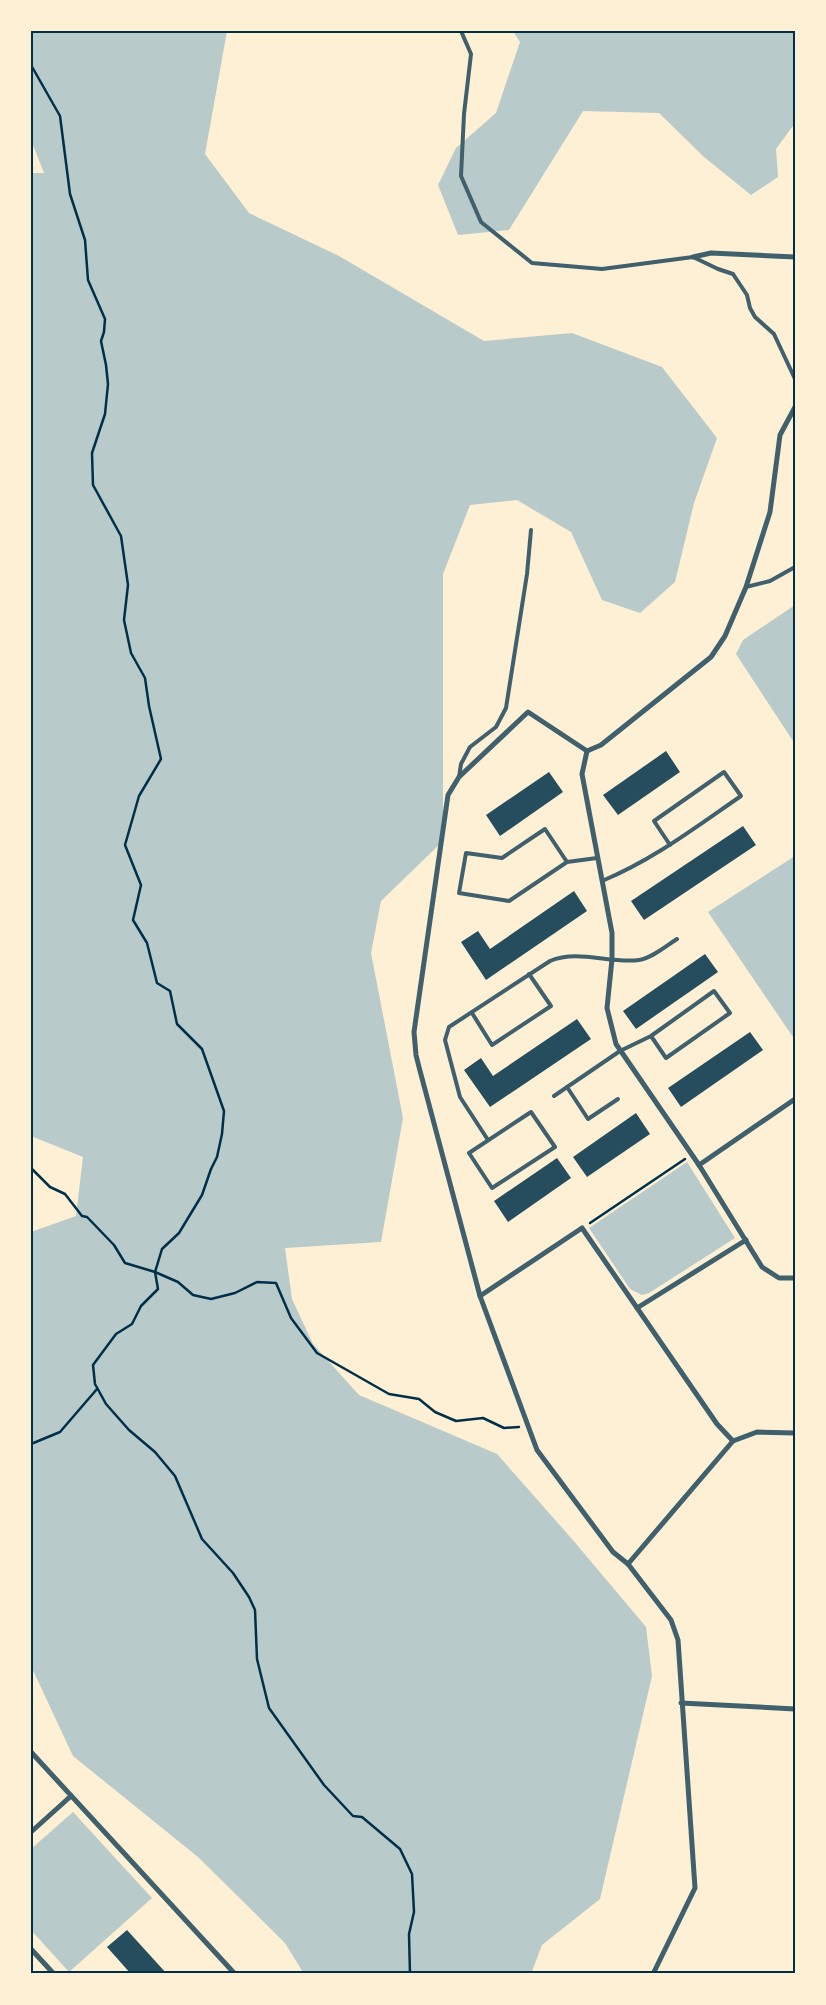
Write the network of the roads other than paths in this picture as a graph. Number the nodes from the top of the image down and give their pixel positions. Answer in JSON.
{"nodes":[{"id":1,"x":461,"y":31,"type":"edge"},
{"id":2,"x":795,"y":257,"type":"edge"},
{"id":3,"x":693,"y":258,"type":"junction"},
{"id":4,"x":795,"y":379,"type":"edge"},
{"id":5,"x":795,"y":407,"type":"edge"},
{"id":6,"x":531,"y":530,"type":"dead end"},
{"id":7,"x":795,"y":567,"type":"edge"},
{"id":8,"x":746,"y":587,"type":"junction"},
{"id":9,"x":587,"y":751,"type":"junction"},
{"id":10,"x":459,"y":777,"type":"junction"},
{"id":11,"x":670,"y":845,"type":"junction"},
{"id":12,"x":597,"y":858,"type":"junction"},
{"id":13,"x":567,"y":862,"type":"junction"},
{"id":14,"x":602,"y":881,"type":"junction"},
{"id":15,"x":677,"y":939,"type":"dead end"},
{"id":16,"x":612,"y":959,"type":"junction"},
{"id":17,"x":529,"y":974,"type":"junction"},
{"id":18,"x":472,"y":1013,"type":"junction"},
{"id":19,"x":651,"y":1036,"type":"junction"},
{"id":20,"x":620,"y":1051,"type":"junction"},
{"id":21,"x":567,"y":1087,"type":"junction"},
{"id":22,"x":554,"y":1096,"type":"dead end"},
{"id":23,"x":618,"y":1099,"type":"dead end"},
{"id":24,"x":795,"y":1099,"type":"edge"},
{"id":25,"x":488,"y":1140,"type":"junction"},
{"id":26,"x":699,"y":1165,"type":"junction"},
{"id":27,"x":746,"y":1240,"type":"junction"},
{"id":28,"x":795,"y":1278,"type":"edge"},
{"id":29,"x":480,"y":1296,"type":"junction"},
{"id":30,"x":637,"y":1308,"type":"junction"},
{"id":31,"x":795,"y":1433,"type":"edge"},
{"id":32,"x":733,"y":1441,"type":"junction"},
{"id":33,"x":628,"y":1564,"type":"junction"},
{"id":34,"x":681,"y":1703,"type":"junction"},
{"id":35,"x":795,"y":1709,"type":"edge"},
{"id":36,"x":31,"y":1752,"type":"edge"},
{"id":37,"x":71,"y":1796,"type":"junction"},
{"id":38,"x":31,"y":1832,"type":"edge"},
{"id":39,"x":31,"y":1949,"type":"edge"},
{"id":40,"x":54,"y":1974,"type":"edge"},
{"id":41,"x":235,"y":1974,"type":"edge"},
{"id":42,"x":653,"y":1974,"type":"edge"}],
"edges":[{"from":1,"to":3,"type":"lane"},
{"from":2,"to":3,"type":"street"},
{"from":3,"to":4,"type":"lane"},
{"from":5,"to":8,"type":"street"},
{"from":6,"to":10,"type":"lane"},
{"from":7,"to":8,"type":"lane"},
{"from":8,"to":9,"type":"street"},
{"from":9,"to":10,"type":"street"},
{"from":9,"to":12,"type":"street"},
{"from":10,"to":29,"type":"street"},
{"from":11,"to":11,"type":"lane"},
{"from":11,"to":14,"type":"lane"},
{"from":12,"to":13,"type":"lane"},
{"from":12,"to":14,"type":"street"},
{"from":13,"to":13,"type":"lane"},
{"from":14,"to":16,"type":"street"},
{"from":15,"to":16,"type":"lane"},
{"from":16,"to":17,"type":"lane"},
{"from":16,"to":20,"type":"street"},
{"from":17,"to":18,"type":"lane"},
{"from":17,"to":18,"type":"lane"},
{"from":18,"to":25,"type":"lane"},
{"from":19,"to":19,"type":"lane"},
{"from":19,"to":20,"type":"lane"},
{"from":20,"to":21,"type":"lane"},
{"from":20,"to":26,"type":"street"},
{"from":21,"to":22,"type":"lane"},
{"from":21,"to":23,"type":"lane"},
{"from":24,"to":26,"type":"street"},
{"from":25,"to":25,"type":"lane"},
{"from":26,"to":27,"type":"street"},
{"from":27,"to":28,"type":"street"},
{"from":27,"to":30,"type":"street"},
{"from":29,"to":30,"type":"street"},
{"from":29,"to":33,"type":"street"},
{"from":30,"to":32,"type":"street"},
{"from":31,"to":32,"type":"street"},
{"from":32,"to":33,"type":"street"},
{"from":33,"to":34,"type":"street"},
{"from":34,"to":35,"type":"street"},
{"from":34,"to":42,"type":"street"},
{"from":36,"to":37,"type":"street"},
{"from":37,"to":38,"type":"street"},
{"from":37,"to":41,"type":"street"},
{"from":39,"to":40,"type":"street"}]}
